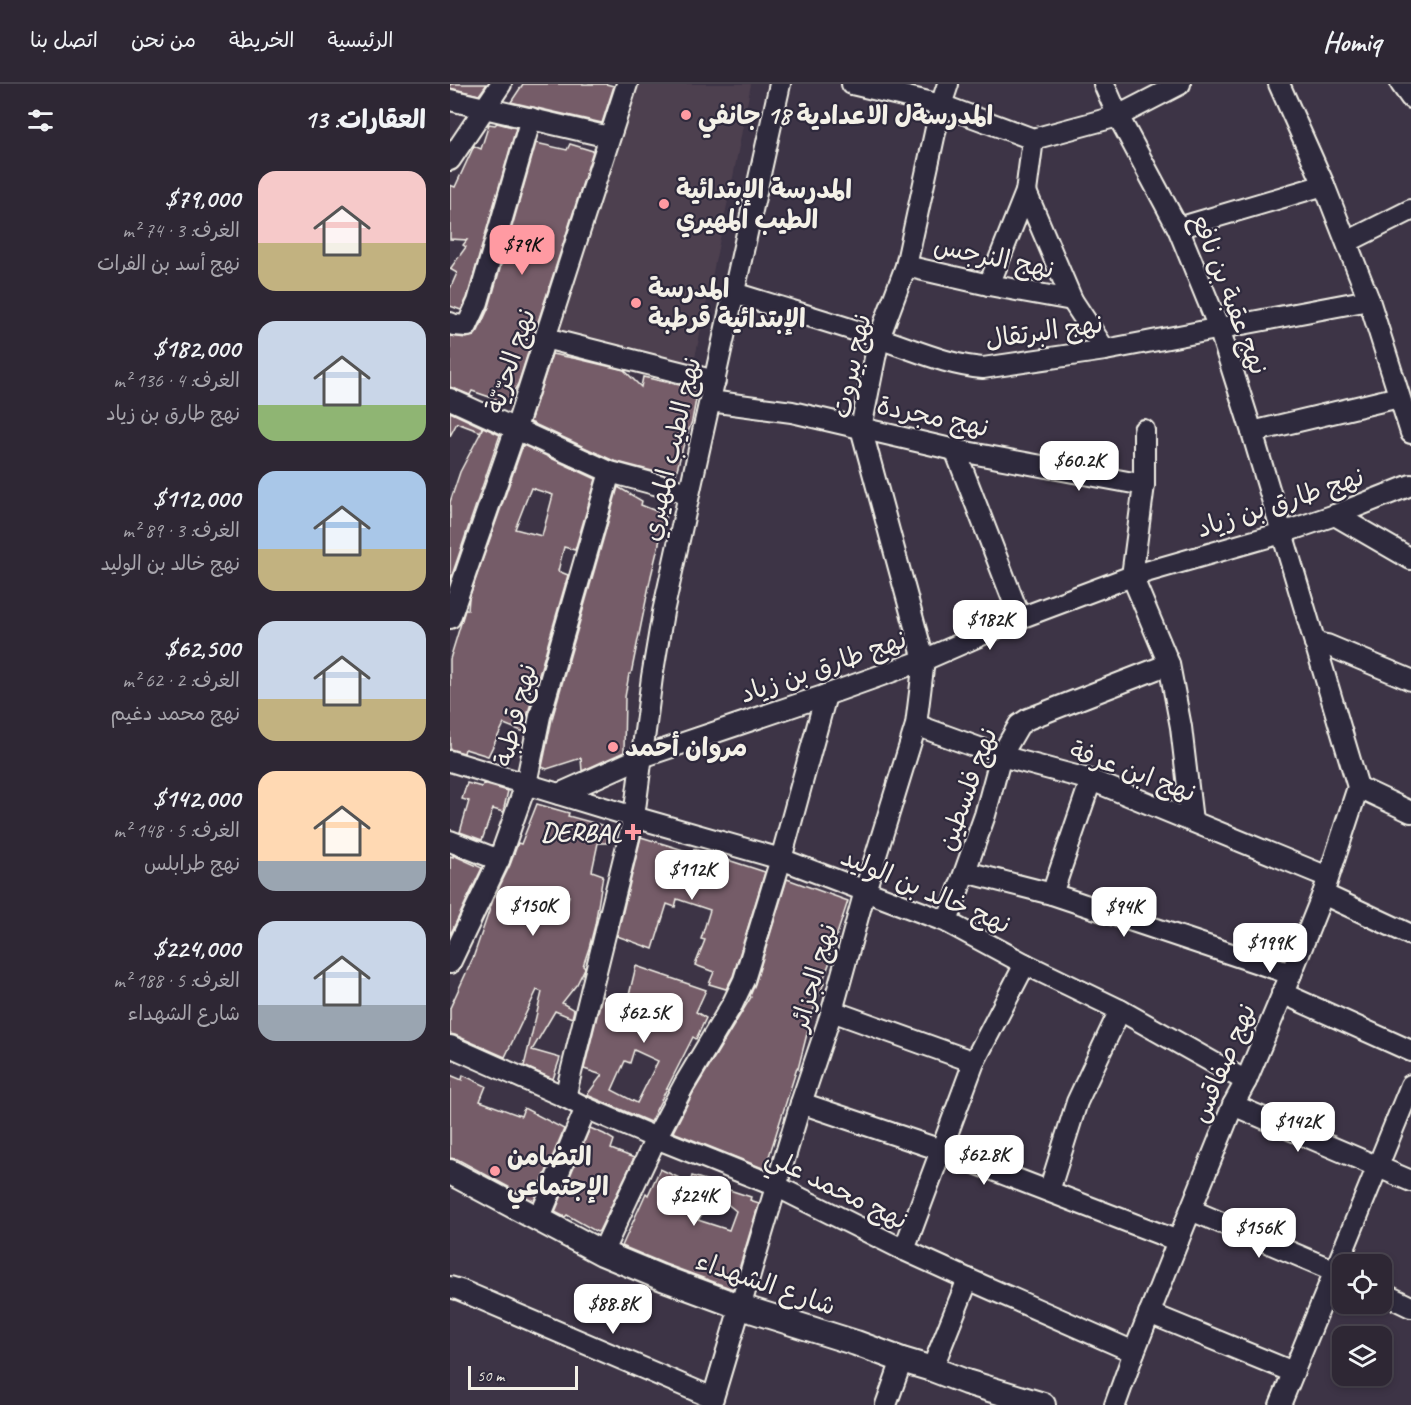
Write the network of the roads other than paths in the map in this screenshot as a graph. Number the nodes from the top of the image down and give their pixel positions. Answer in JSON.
{"nodes":[{"id":1,"x":501,"y":84,"type":"edge"},
{"id":2,"x":627,"y":84,"type":"edge"},
{"id":3,"x":780,"y":84,"type":"edge"},
{"id":4,"x":852,"y":84,"type":"edge"},
{"id":5,"x":948,"y":84,"type":"edge"},
{"id":6,"x":1104,"y":84,"type":"edge"},
{"id":7,"x":1180,"y":84,"type":"edge"},
{"id":8,"x":1279,"y":84,"type":"edge"},
{"id":9,"x":1401,"y":84,"type":"edge"},
{"id":10,"x":1411,"y":98,"type":"edge"},
{"id":11,"x":450,"y":99,"type":"edge"},
{"id":12,"x":941,"y":105,"type":"junction"},
{"id":13,"x":484,"y":108,"type":"junction"},
{"id":14,"x":1118,"y":116,"type":"junction"},
{"id":15,"x":531,"y":118,"type":"junction"},
{"id":16,"x":609,"y":137,"type":"junction"},
{"id":17,"x":1033,"y":139,"type":"junction"},
{"id":18,"x":450,"y":160,"type":"edge"},
{"id":19,"x":1324,"y":185,"type":"junction"},
{"id":20,"x":1026,"y":192,"type":"junction"},
{"id":21,"x":1411,"y":210,"type":"edge"},
{"id":22,"x":1178,"y":228,"type":"junction"},
{"id":23,"x":1347,"y":242,"type":"junction"},
{"id":24,"x":906,"y":266,"type":"junction"},
{"id":25,"x":989,"y":285,"type":"junction"},
{"id":26,"x":734,"y":293,"type":"junction"},
{"id":27,"x":1071,"y":300,"type":"junction"},
{"id":28,"x":1370,"y":300,"type":"junction"},
{"id":29,"x":450,"y":323,"type":"edge"},
{"id":30,"x":1219,"y":328,"type":"junction"},
{"id":31,"x":545,"y":338,"type":"junction"},
{"id":32,"x":879,"y":338,"type":"junction"},
{"id":33,"x":1105,"y":350,"type":"junction"},
{"id":34,"x":715,"y":381,"type":"junction"},
{"id":35,"x":1399,"y":397,"type":"junction"},
{"id":36,"x":450,"y":399,"type":"edge"},
{"id":37,"x":710,"y":401,"type":"junction"},
{"id":38,"x":861,"y":428,"type":"junction"},
{"id":39,"x":516,"y":429,"type":"junction"},
{"id":40,"x":1144,"y":430,"type":"dead end"},
{"id":41,"x":1252,"y":432,"type":"junction"},
{"id":42,"x":1411,"y":433,"type":"edge"},
{"id":43,"x":955,"y":450,"type":"junction"},
{"id":44,"x":610,"y":472,"type":"junction"},
{"id":45,"x":1144,"y":485,"type":"junction"},
{"id":46,"x":1411,"y":485,"type":"edge"},
{"id":47,"x":688,"y":493,"type":"junction"},
{"id":48,"x":1335,"y":515,"type":"junction"},
{"id":49,"x":1282,"y":533,"type":"junction"},
{"id":50,"x":1411,"y":559,"type":"edge"},
{"id":51,"x":1132,"y":576,"type":"junction"},
{"id":52,"x":450,"y":618,"type":"edge"},
{"id":53,"x":1020,"y":618,"type":"junction"},
{"id":54,"x":1315,"y":643,"type":"junction"},
{"id":55,"x":924,"y":660,"type":"junction"},
{"id":56,"x":1169,"y":664,"type":"junction"},
{"id":57,"x":1411,"y":680,"type":"edge"},
{"id":58,"x":826,"y":695,"type":"junction"},
{"id":59,"x":916,"y":725,"type":"junction"},
{"id":60,"x":642,"y":756,"type":"junction"},
{"id":61,"x":1001,"y":756,"type":"junction"},
{"id":62,"x":450,"y":762,"type":"edge"},
{"id":63,"x":1091,"y":780,"type":"junction"},
{"id":64,"x":526,"y":784,"type":"junction"},
{"id":65,"x":1358,"y":787,"type":"junction"},
{"id":66,"x":559,"y":794,"type":"junction"},
{"id":67,"x":1411,"y":812,"type":"edge"},
{"id":68,"x":634,"y":817,"type":"junction"},
{"id":69,"x":1192,"y":821,"type":"junction"},
{"id":70,"x":450,"y":841,"type":"edge"},
{"id":71,"x":781,"y":859,"type":"junction"},
{"id":72,"x":499,"y":860,"type":"junction"},
{"id":73,"x":966,"y":872,"type":"junction"},
{"id":74,"x":1326,"y":886,"type":"junction"},
{"id":75,"x":866,"y":891,"type":"junction"},
{"id":76,"x":1052,"y":894,"type":"junction"},
{"id":77,"x":947,"y":922,"type":"junction"},
{"id":78,"x":1411,"y":935,"type":"edge"},
{"id":79,"x":450,"y":963,"type":"edge"},
{"id":80,"x":1025,"y":964,"type":"junction"},
{"id":81,"x":1291,"y":974,"type":"junction"},
{"id":82,"x":1282,"y":993,"type":"junction"},
{"id":83,"x":1120,"y":1010,"type":"junction"},
{"id":84,"x":832,"y":1011,"type":"junction"},
{"id":85,"x":450,"y":1046,"type":"edge"},
{"id":86,"x":1411,"y":1051,"type":"edge"},
{"id":87,"x":974,"y":1062,"type":"junction"},
{"id":88,"x":1246,"y":1081,"type":"junction"},
{"id":89,"x":1411,"y":1085,"type":"edge"},
{"id":90,"x":565,"y":1097,"type":"junction"},
{"id":91,"x":801,"y":1102,"type":"junction"},
{"id":92,"x":1233,"y":1105,"type":"junction"},
{"id":93,"x":586,"y":1108,"type":"junction"},
{"id":94,"x":656,"y":1138,"type":"junction"},
{"id":95,"x":940,"y":1150,"type":"junction"},
{"id":96,"x":1377,"y":1167,"type":"junction"},
{"id":97,"x":450,"y":1172,"type":"edge"},
{"id":98,"x":1411,"y":1182,"type":"edge"},
{"id":99,"x":776,"y":1186,"type":"junction"},
{"id":100,"x":1049,"y":1191,"type":"junction"},
{"id":101,"x":1191,"y":1210,"type":"junction"},
{"id":102,"x":538,"y":1219,"type":"junction"},
{"id":103,"x":1178,"y":1241,"type":"junction"},
{"id":104,"x":904,"y":1250,"type":"junction"},
{"id":105,"x":602,"y":1253,"type":"junction"},
{"id":106,"x":1346,"y":1254,"type":"edge"},
{"id":107,"x":1332,"y":1269,"type":"edge"},
{"id":108,"x":968,"y":1280,"type":"junction"},
{"id":109,"x":450,"y":1287,"type":"edge"},
{"id":110,"x":1332,"y":1287,"type":"edge"},
{"id":111,"x":1392,"y":1298,"type":"edge"},
{"id":112,"x":741,"y":1307,"type":"junction"},
{"id":113,"x":1411,"y":1307,"type":"edge"},
{"id":114,"x":1149,"y":1312,"type":"junction"},
{"id":115,"x":1134,"y":1352,"type":"junction"},
{"id":116,"x":902,"y":1360,"type":"junction"},
{"id":117,"x":932,"y":1369,"type":"junction"},
{"id":118,"x":1293,"y":1372,"type":"junction"},
{"id":119,"x":886,"y":1405,"type":"edge"},
{"id":120,"x":1043,"y":1405,"type":"edge"},
{"id":121,"x":1115,"y":1405,"type":"edge"},
{"id":122,"x":1280,"y":1405,"type":"edge"}],
"edges":[{"from":1,"to":13,"type":"street"},
{"from":2,"to":16,"type":"street","name":"نهج الحرّيّة"},
{"from":3,"to":26,"type":"street","name":"نهج الطيب المهيري"},
{"from":4,"to":12,"type":"street"},
{"from":5,"to":12,"type":"street","name":"نهج بيروت"},
{"from":6,"to":14,"type":"street","name":"نهج عقبة بن نافع"},
{"from":7,"to":14,"type":"street"},
{"from":8,"to":19,"type":"street"},
{"from":9,"to":10,"type":"street"},
{"from":11,"to":13,"type":"street"},
{"from":12,"to":17,"type":"street"},
{"from":12,"to":24,"type":"street","name":"نهج بيروت"},
{"from":13,"to":15,"type":"street"},
{"from":13,"to":18,"type":"street"},
{"from":14,"to":17,"type":"street"},
{"from":14,"to":22,"type":"street","name":"نهج عقبة بن نافع"},
{"from":15,"to":16,"type":"street"},
{"from":15,"to":29,"type":"street"},
{"from":16,"to":31,"type":"street","name":"نهج الحرّيّة"},
{"from":17,"to":20,"type":"street"},
{"from":19,"to":22,"type":"street"},
{"from":19,"to":23,"type":"street"},
{"from":20,"to":25,"type":"street"},
{"from":20,"to":27,"type":"street"},
{"from":21,"to":23,"type":"street"},
{"from":22,"to":30,"type":"street","name":"نهج عقبة بن نافع"},
{"from":23,"to":28,"type":"street"},
{"from":24,"to":25,"type":"street","name":"نهج النرجس"},
{"from":24,"to":32,"type":"street","name":"نهج بيروت"},
{"from":25,"to":27,"type":"street","name":"نهج النرجس"},
{"from":26,"to":32,"type":"street","name":"نهج البرتقال"},
{"from":26,"to":34,"type":"street","name":"نهج الطيب المهيري"},
{"from":27,"to":33,"type":"street"},
{"from":28,"to":30,"type":"street","name":"نهج البرتقال"},
{"from":28,"to":35,"type":"street"},
{"from":30,"to":33,"type":"street","name":"نهج البرتقال"},
{"from":30,"to":41,"type":"street","name":"نهج عقبة بن نافع"},
{"from":31,"to":34,"type":"street"},
{"from":31,"to":39,"type":"street","name":"نهج الحرّيّة"},
{"from":32,"to":33,"type":"street","name":"نهج البرتقال"},
{"from":32,"to":38,"type":"street","name":"نهج بيروت"},
{"from":34,"to":37,"type":"street","name":"نهج الطيب المهيري"},
{"from":35,"to":41,"type":"street"},
{"from":35,"to":42,"type":"street"},
{"from":36,"to":39,"type":"street"},
{"from":37,"to":38,"type":"street","name":"نهج مجردة"},
{"from":37,"to":47,"type":"street","name":"نهج الطيب المهيري"},
{"from":38,"to":43,"type":"street","name":"نهج مجردة"},
{"from":38,"to":55,"type":"street","name":"نهج بيروت"},
{"from":39,"to":44,"type":"street"},
{"from":39,"to":52,"type":"street","name":"نهج الحرّيّة"},
{"from":40,"to":45,"type":"street"},
{"from":41,"to":49,"type":"street","name":"نهج عقبة بن نافع"},
{"from":43,"to":45,"type":"street","name":"نهج مجردة"},
{"from":43,"to":53,"type":"street"},
{"from":44,"to":47,"type":"street"},
{"from":44,"to":64,"type":"street","name":"نهج قرطبة"},
{"from":45,"to":51,"type":"street"},
{"from":46,"to":48,"type":"street","name":"نهج طارق بن زياد"},
{"from":47,"to":60,"type":"street","name":"نهج الطيب المهيري"},
{"from":48,"to":49,"type":"street","name":"نهج طارق بن زياد"},
{"from":48,"to":50,"type":"street"},
{"from":49,"to":51,"type":"street","name":"نهج طارق بن زياد"},
{"from":49,"to":54,"type":"street"},
{"from":51,"to":53,"type":"street","name":"نهج طارق بن زياد"},
{"from":51,"to":56,"type":"street"},
{"from":53,"to":55,"type":"street","name":"نهج طارق بن زياد"},
{"from":54,"to":57,"type":"street"},
{"from":54,"to":65,"type":"street"},
{"from":55,"to":58,"type":"street","name":"نهج طارق بن زياد"},
{"from":55,"to":59,"type":"street","name":"نهج الجزائر"},
{"from":56,"to":61,"type":"street","name":"نهج فلسطين"},
{"from":56,"to":69,"type":"street"},
{"from":58,"to":60,"type":"street","name":"نهج طارق بن زياد"},
{"from":58,"to":71,"type":"street"},
{"from":59,"to":61,"type":"street","name":"نهج ابن عرفة"},
{"from":59,"to":75,"type":"street","name":"نهج الجزائر"},
{"from":60,"to":66,"type":"street","name":"نهج طارق بن زياد"},
{"from":60,"to":68,"type":"street","name":"نهج الطيب المهيري"},
{"from":61,"to":63,"type":"street","name":"نهج ابن عرفة"},
{"from":61,"to":73,"type":"street","name":"نهج فلسطين"},
{"from":62,"to":64,"type":"street","name":"نهج خالد بن الوليد"},
{"from":63,"to":69,"type":"street","name":"نهج ابن عرفة"},
{"from":63,"to":76,"type":"street"},
{"from":64,"to":66,"type":"street","name":"نهج خالد بن الوليد"},
{"from":64,"to":72,"type":"street","name":"نهج قرطبة"},
{"from":65,"to":67,"type":"street"},
{"from":65,"to":74,"type":"street","name":"نهج صفاقس"},
{"from":66,"to":68,"type":"street","name":"نهج خالد بن الوليد"},
{"from":68,"to":71,"type":"street","name":"نهج خالد بن الوليد"},
{"from":68,"to":90,"type":"street","name":"نهج الطيب المهيري"},
{"from":69,"to":74,"type":"street","name":"نهج ابن عرفة"},
{"from":70,"to":72,"type":"street"},
{"from":71,"to":75,"type":"street","name":"نهج خالد بن الوليد"},
{"from":71,"to":94,"type":"street"},
{"from":72,"to":79,"type":"street","name":"نهج قرطبة"},
{"from":73,"to":76,"type":"street"},
{"from":73,"to":77,"type":"street","name":"نهج فلسطين"},
{"from":74,"to":78,"type":"street","name":"نهج ابن عرفة"},
{"from":74,"to":81,"type":"street","name":"نهج صفاقس"},
{"from":75,"to":77,"type":"street","name":"نهج خالد بن الوليد"},
{"from":75,"to":84,"type":"street","name":"نهج الجزائر"},
{"from":76,"to":81,"type":"street"},
{"from":77,"to":80,"type":"street","name":"نهج خالد بن الوليد"},
{"from":80,"to":83,"type":"street","name":"نهج خالد بن الوليد"},
{"from":80,"to":87,"type":"street"},
{"from":81,"to":82,"type":"street","name":"نهج صفاقس"},
{"from":82,"to":86,"type":"street"},
{"from":82,"to":88,"type":"street","name":"نهج صفاقس"},
{"from":83,"to":88,"type":"street","name":"نهج خالد بن الوليد"},
{"from":83,"to":100,"type":"street"},
{"from":84,"to":87,"type":"street"},
{"from":84,"to":91,"type":"street","name":"نهج الجزائر"},
{"from":85,"to":90,"type":"street","name":"نهج محمد علي"},
{"from":87,"to":95,"type":"street"},
{"from":88,"to":92,"type":"street","name":"نهج صفاقس"},
{"from":89,"to":96,"type":"street"},
{"from":90,"to":93,"type":"street","name":"نهج محمد علي"},
{"from":91,"to":95,"type":"street"},
{"from":91,"to":99,"type":"street","name":"نهج الجزائر"},
{"from":92,"to":96,"type":"street"},
{"from":92,"to":101,"type":"street","name":"نهج صفاقس"},
{"from":93,"to":94,"type":"street","name":"نهج محمد علي"},
{"from":93,"to":102,"type":"street"},
{"from":94,"to":99,"type":"street","name":"نهج محمد علي"},
{"from":94,"to":105,"type":"street"},
{"from":95,"to":100,"type":"street"},
{"from":95,"to":104,"type":"street"},
{"from":96,"to":98,"type":"street"},
{"from":96,"to":106,"type":"street"},
{"from":97,"to":102,"type":"main road","name":"شارع الشهداء"},
{"from":99,"to":104,"type":"street","name":"نهج محمد علي"},
{"from":99,"to":112,"type":"street","name":"نهج الجزائر"},
{"from":100,"to":103,"type":"street"},
{"from":101,"to":103,"type":"street","name":"نهج صفاقس"},
{"from":101,"to":107,"type":"street"},
{"from":102,"to":105,"type":"main road","name":"شارع الشهداء"},
{"from":103,"to":114,"type":"street","name":"نهج صفاقس"},
{"from":104,"to":108,"type":"street","name":"نهج محمد علي"},
{"from":105,"to":112,"type":"main road","name":"شارع الشهداء"},
{"from":108,"to":115,"type":"street","name":"نهج محمد علي"},
{"from":108,"to":117,"type":"street"},
{"from":109,"to":112,"type":"street","name":"نهج الجزائر"},
{"from":110,"to":118,"type":"street"},
{"from":111,"to":113,"type":"street"},
{"from":112,"to":116,"type":"main road","name":"شارع الشهداء"},
{"from":114,"to":115,"type":"street","name":"نهج صفاقس"},
{"from":114,"to":118,"type":"street"},
{"from":115,"to":121,"type":"street","name":"نهج صفاقس"},
{"from":116,"to":117,"type":"main road","name":"شارع الشهداء"},
{"from":116,"to":119,"type":"street"},
{"from":117,"to":120,"type":"main road","name":"شارع الشهداء"},
{"from":118,"to":122,"type":"street"}]}
